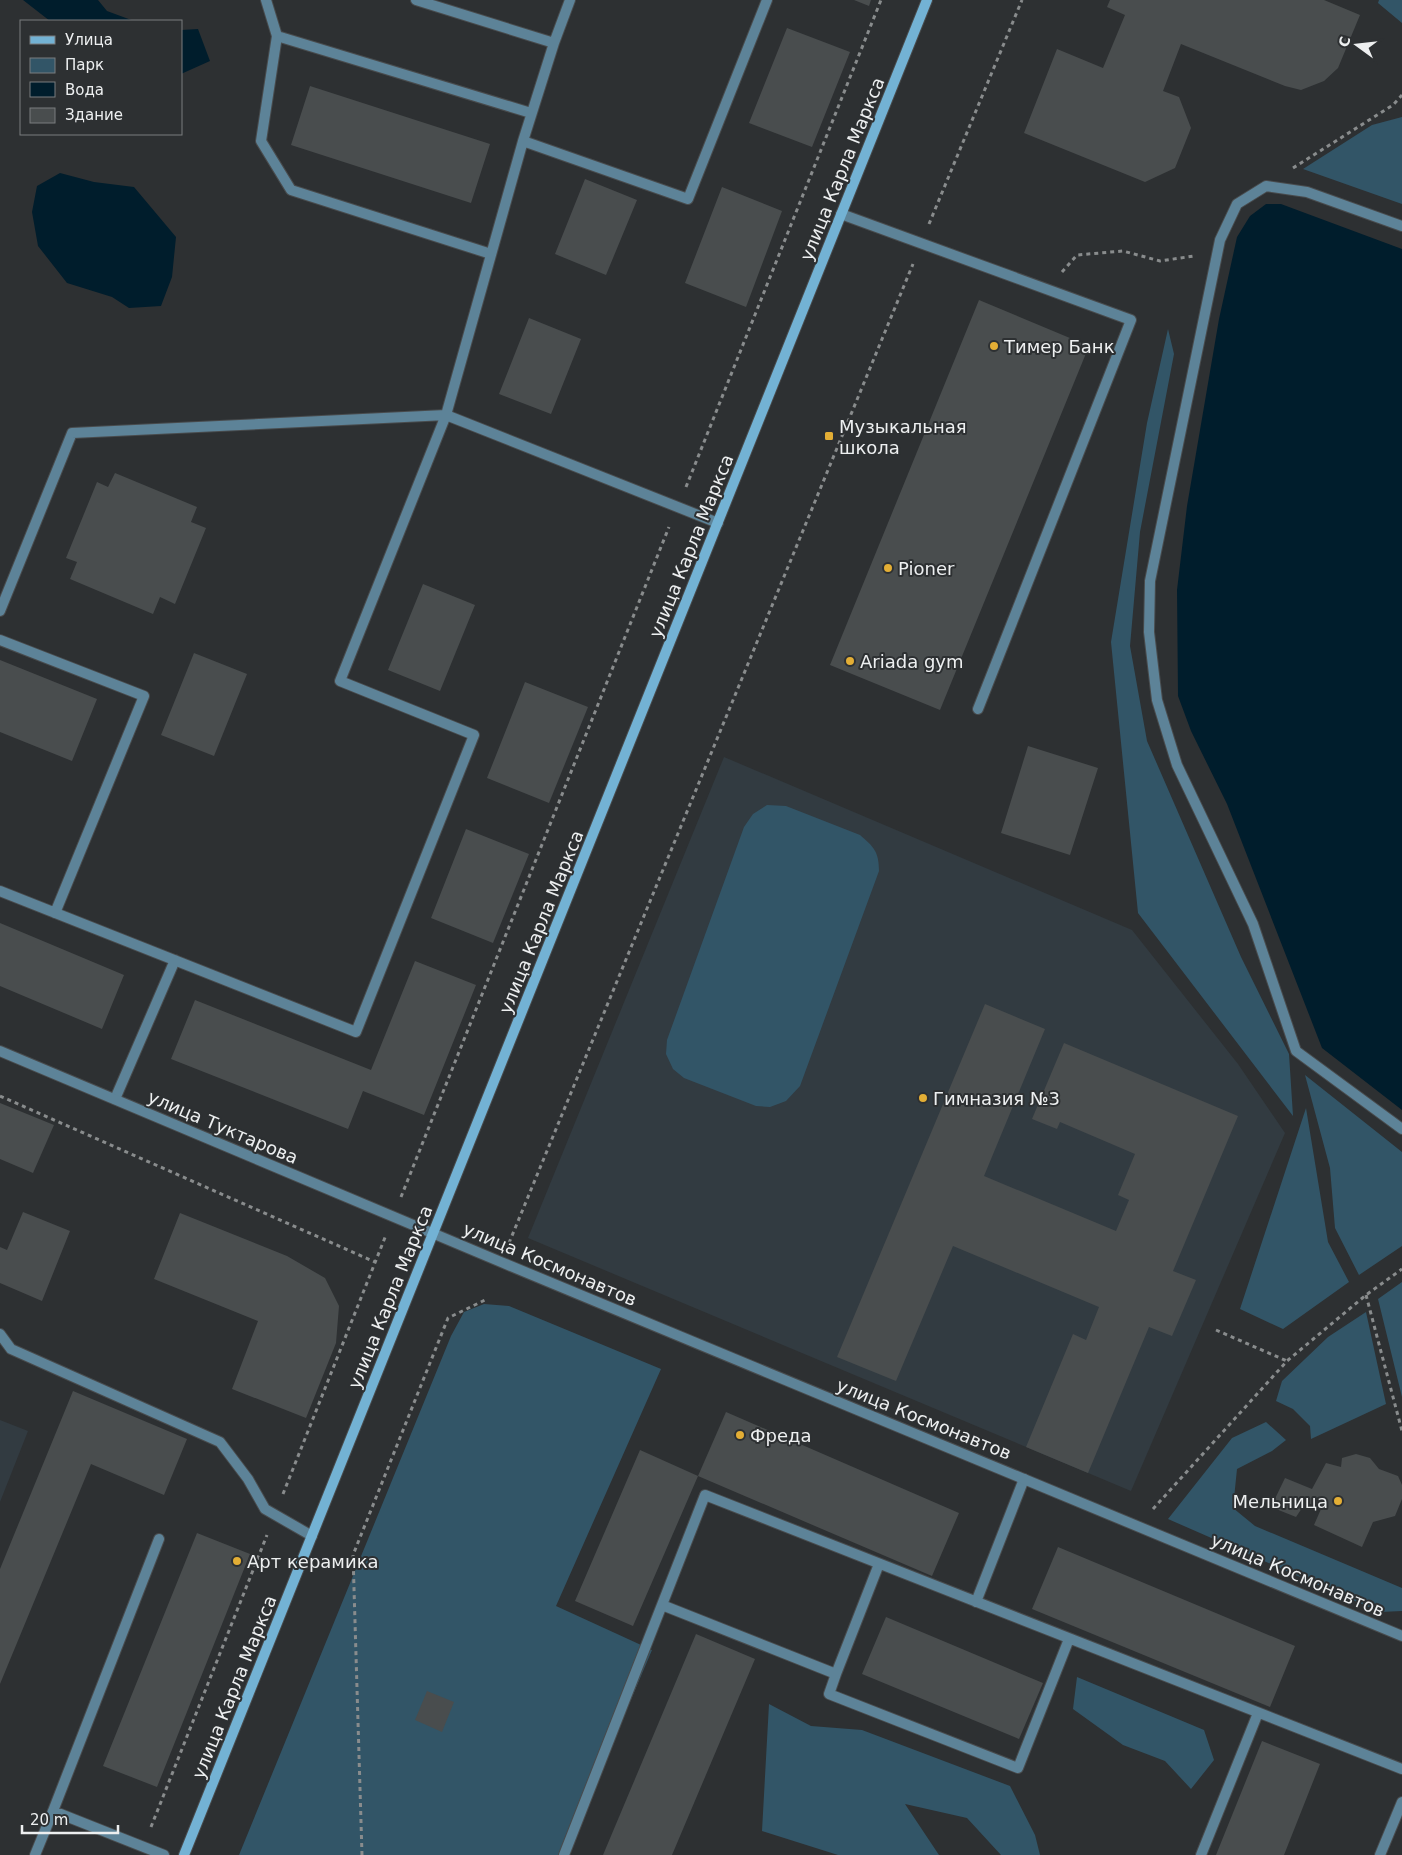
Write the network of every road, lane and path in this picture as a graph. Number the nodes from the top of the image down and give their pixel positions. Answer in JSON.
{"nodes":[{"id":1,"x":266,"y":0,"type":"edge"},
{"id":2,"x":416,"y":0,"type":"edge"},
{"id":3,"x":570,"y":0,"type":"edge"},
{"id":4,"x":767,"y":0,"type":"edge"},
{"id":5,"x":881,"y":0,"type":"edge"},
{"id":6,"x":927,"y":0,"type":"edge"},
{"id":7,"x":1022,"y":0,"type":"edge"},
{"id":8,"x":277,"y":36,"type":"junction"},
{"id":9,"x":554,"y":43,"type":"junction"},
{"id":10,"x":1402,"y":95,"type":"edge"},
{"id":11,"x":531,"y":113,"type":"junction"},
{"id":12,"x":523,"y":141,"type":"junction"},
{"id":13,"x":1266,"y":186,"type":"junction"},
{"id":14,"x":841,"y":214,"type":"junction"},
{"id":15,"x":1402,"y":226,"type":"edge"},
{"id":16,"x":1220,"y":240,"type":"junction"},
{"id":17,"x":921,"y":243,"type":"junction"},
{"id":18,"x":491,"y":254,"type":"junction"},
{"id":19,"x":1047,"y":289,"type":"junction"},
{"id":20,"x":446,"y":415,"type":"junction"},
{"id":21,"x":677,"y":507,"type":"junction"},
{"id":22,"x":718,"y":523,"type":"junction"},
{"id":23,"x":0,"y":611,"type":"edge"},
{"id":24,"x":0,"y":640,"type":"edge"},
{"id":25,"x":978,"y":709,"type":"dead end"},
{"id":26,"x":0,"y":891,"type":"edge"},
{"id":27,"x":55,"y":913,"type":"junction"},
{"id":28,"x":175,"y":960,"type":"junction"},
{"id":29,"x":0,"y":1050,"type":"edge"},
{"id":30,"x":0,"y":1096,"type":"edge"},
{"id":31,"x":115,"y":1099,"type":"junction"},
{"id":32,"x":1402,"y":1129,"type":"edge"},
{"id":33,"x":393,"y":1216,"type":"junction"},
{"id":34,"x":433,"y":1233,"type":"junction"},
{"id":35,"x":375,"y":1262,"type":"junction"},
{"id":36,"x":501,"y":1262,"type":"junction"},
{"id":37,"x":1402,"y":1269,"type":"edge"},
{"id":38,"x":1366,"y":1295,"type":"junction"},
{"id":39,"x":485,"y":1300,"type":"dead end"},
{"id":40,"x":1216,"y":1330,"type":"dead end"},
{"id":41,"x":0,"y":1334,"type":"edge"},
{"id":42,"x":1287,"y":1360,"type":"junction"},
{"id":43,"x":1402,"y":1431,"type":"edge"},
{"id":44,"x":1024,"y":1479,"type":"junction"},
{"id":45,"x":275,"y":1514,"type":"junction"},
{"id":46,"x":1138,"y":1526,"type":"junction"},
{"id":47,"x":312,"y":1536,"type":"junction"},
{"id":48,"x":159,"y":1540,"type":"dead end"},
{"id":49,"x":880,"y":1564,"type":"junction"},
{"id":50,"x":976,"y":1602,"type":"junction"},
{"id":51,"x":662,"y":1605,"type":"junction"},
{"id":52,"x":1402,"y":1636,"type":"edge"},
{"id":53,"x":1069,"y":1638,"type":"junction"},
{"id":54,"x":836,"y":1674,"type":"junction"},
{"id":55,"x":1258,"y":1713,"type":"junction"},
{"id":56,"x":1402,"y":1769,"type":"edge"},
{"id":57,"x":1402,"y":1802,"type":"edge"},
{"id":58,"x":53,"y":1811,"type":"junction"},
{"id":59,"x":144,"y":1846,"type":"junction"},
{"id":60,"x":35,"y":1855,"type":"edge"},
{"id":61,"x":164,"y":1855,"type":"edge"},
{"id":62,"x":184,"y":1855,"type":"edge"},
{"id":63,"x":362,"y":1855,"type":"edge"},
{"id":64,"x":564,"y":1855,"type":"edge"},
{"id":65,"x":1200,"y":1855,"type":"edge"},
{"id":66,"x":1380,"y":1855,"type":"edge"}],
"edges":[{"from":1,"to":8,"type":"street"},
{"from":2,"to":9,"type":"street"},
{"from":3,"to":9,"type":"street"},
{"from":4,"to":12,"type":"street"},
{"from":5,"to":21,"type":"path"},
{"from":6,"to":14,"type":"street","name":"улица Карла Маркса"},
{"from":7,"to":17,"type":"path"},
{"from":8,"to":11,"type":"street"},
{"from":8,"to":18,"type":"street"},
{"from":9,"to":11,"type":"street"},
{"from":10,"to":13,"type":"path"},
{"from":11,"to":12,"type":"street"},
{"from":12,"to":18,"type":"street"},
{"from":13,"to":15,"type":"street"},
{"from":13,"to":16,"type":"street"},
{"from":14,"to":17,"type":"street"},
{"from":14,"to":22,"type":"street","name":"улица Карла Маркса"},
{"from":16,"to":19,"type":"path"},
{"from":16,"to":32,"type":"street"},
{"from":17,"to":19,"type":"street"},
{"from":17,"to":36,"type":"path"},
{"from":18,"to":20,"type":"street"},
{"from":19,"to":25,"type":"street"},
{"from":20,"to":21,"type":"street"},
{"from":20,"to":23,"type":"street"},
{"from":20,"to":28,"type":"street"},
{"from":21,"to":22,"type":"street"},
{"from":21,"to":33,"type":"path"},
{"from":22,"to":34,"type":"street","name":"улица Карла Маркса"},
{"from":24,"to":27,"type":"street"},
{"from":26,"to":27,"type":"street"},
{"from":27,"to":28,"type":"street"},
{"from":28,"to":31,"type":"street"},
{"from":29,"to":31,"type":"street","name":"улица Туктарова"},
{"from":30,"to":35,"type":"path"},
{"from":31,"to":33,"type":"street","name":"улица Туктарова"},
{"from":33,"to":34,"type":"street","name":"улица Туктарова"},
{"from":33,"to":35,"type":"path"},
{"from":34,"to":36,"type":"street","name":"улица Космонавтов"},
{"from":34,"to":47,"type":"street","name":"улица Карла Маркса"},
{"from":35,"to":45,"type":"path"},
{"from":36,"to":44,"type":"street","name":"улица Космонавтов"},
{"from":37,"to":38,"type":"path"},
{"from":38,"to":42,"type":"path"},
{"from":38,"to":43,"type":"path"},
{"from":39,"to":63,"type":"path"},
{"from":40,"to":42,"type":"path"},
{"from":41,"to":45,"type":"street"},
{"from":42,"to":46,"type":"path"},
{"from":44,"to":46,"type":"street","name":"улица Космонавтов"},
{"from":44,"to":50,"type":"street"},
{"from":45,"to":47,"type":"street"},
{"from":45,"to":59,"type":"path"},
{"from":46,"to":52,"type":"street","name":"улица Космонавтов"},
{"from":47,"to":62,"type":"street","name":"улица Карла Маркса"},
{"from":48,"to":58,"type":"street"},
{"from":49,"to":50,"type":"street"},
{"from":49,"to":51,"type":"street"},
{"from":49,"to":54,"type":"street"},
{"from":50,"to":53,"type":"street"},
{"from":51,"to":54,"type":"street"},
{"from":51,"to":64,"type":"street"},
{"from":53,"to":54,"type":"street"},
{"from":53,"to":55,"type":"street"},
{"from":55,"to":56,"type":"street"},
{"from":55,"to":65,"type":"street"},
{"from":57,"to":66,"type":"street"},
{"from":58,"to":59,"type":"street"},
{"from":58,"to":60,"type":"street"},
{"from":59,"to":61,"type":"street"}]}
